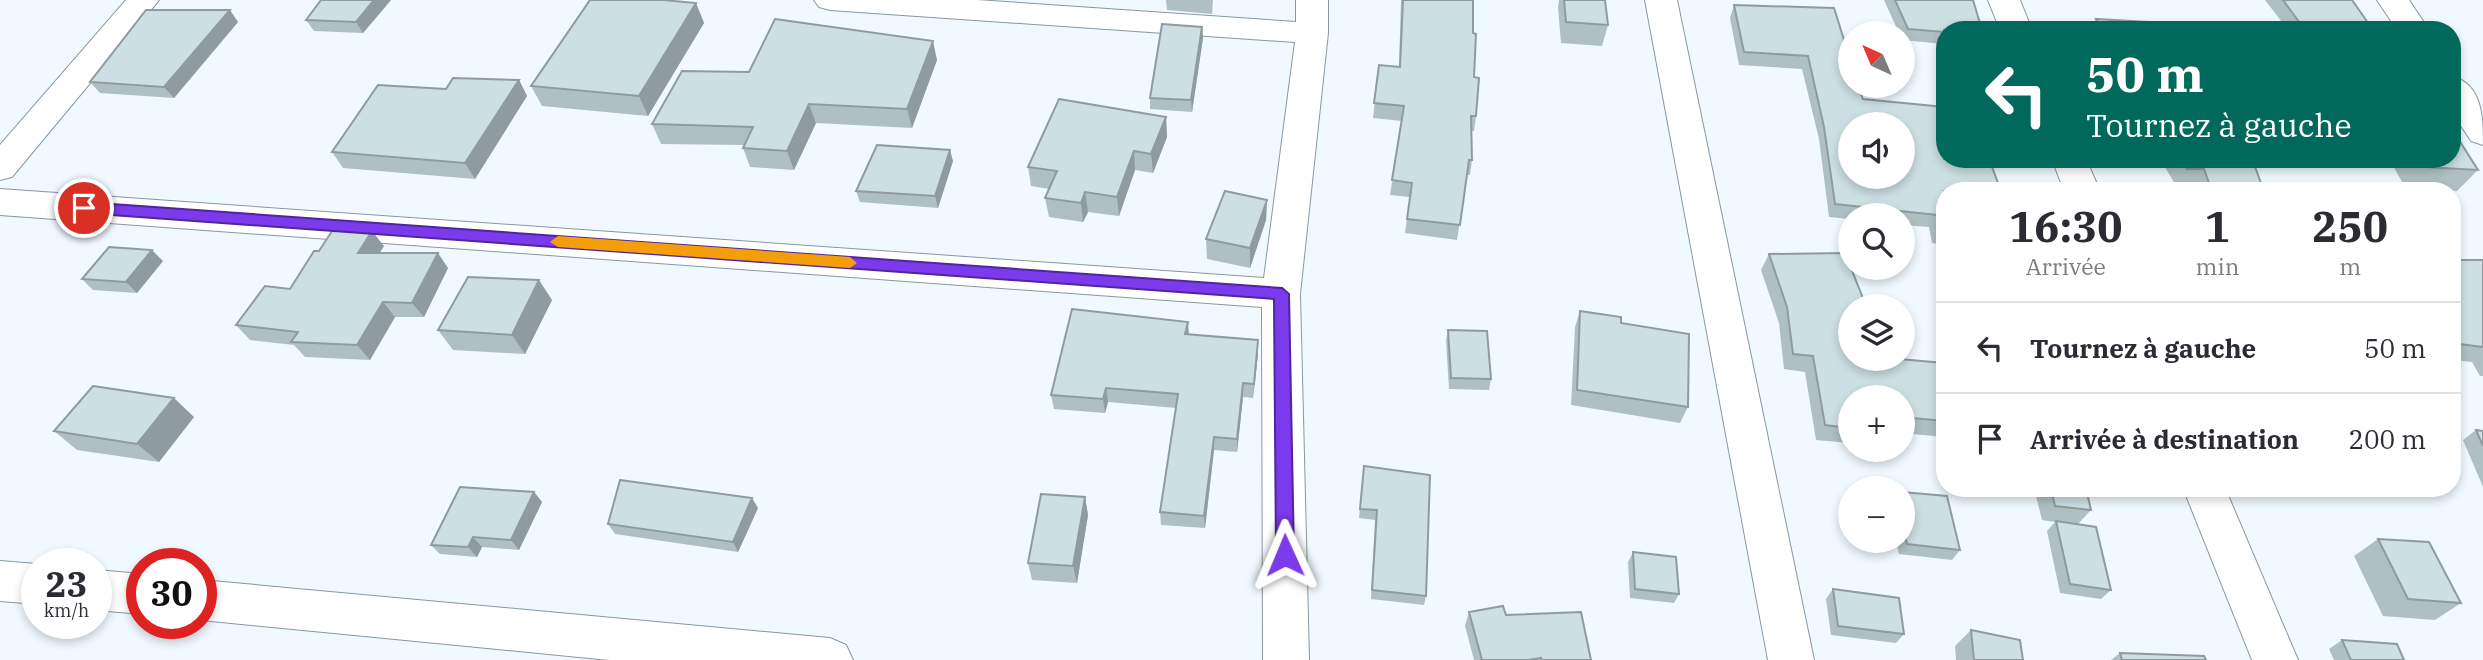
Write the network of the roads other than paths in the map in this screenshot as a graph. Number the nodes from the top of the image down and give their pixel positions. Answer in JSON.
{"nodes":[{"id":1,"x":143,"y":0,"type":"edge"},
{"id":2,"x":830,"y":0,"type":"edge"},
{"id":3,"x":1661,"y":0,"type":"edge"},
{"id":4,"x":2004,"y":0,"type":"edge"},
{"id":5,"x":2393,"y":0,"type":"edge"},
{"id":6,"x":1312,"y":17,"type":"edge"},
{"id":7,"x":2012,"y":21,"type":"edge"},
{"id":8,"x":2407,"y":21,"type":"edge"},
{"id":9,"x":2461,"y":100,"type":"edge"},
{"id":10,"x":2483,"y":133,"type":"edge"},
{"id":11,"x":0,"y":168,"type":"edge"},
{"id":12,"x":0,"y":202,"type":"edge"},
{"id":13,"x":1282,"y":294,"type":"junction"},
{"id":14,"x":2208,"y":497,"type":"edge"},
{"id":15,"x":0,"y":581,"type":"edge"},
{"id":16,"x":21,"y":583,"type":"edge"},
{"id":17,"x":217,"y":602,"type":"edge"},
{"id":18,"x":830,"y":660,"type":"edge"},
{"id":19,"x":1286,"y":660,"type":"edge"},
{"id":20,"x":1791,"y":660,"type":"edge"},
{"id":21,"x":2275,"y":660,"type":"edge"}],
"edges":[{"from":1,"to":11,"type":"street"},
{"from":2,"to":6,"type":"street"},
{"from":3,"to":20,"type":"street"},
{"from":4,"to":7,"type":"street"},
{"from":5,"to":8,"type":"street"},
{"from":6,"to":13,"type":"street"},
{"from":9,"to":10,"type":"street"},
{"from":12,"to":13,"type":"street"},
{"from":13,"to":19,"type":"street"},
{"from":14,"to":21,"type":"street"},
{"from":15,"to":16,"type":"street"},
{"from":17,"to":18,"type":"street"}]}
